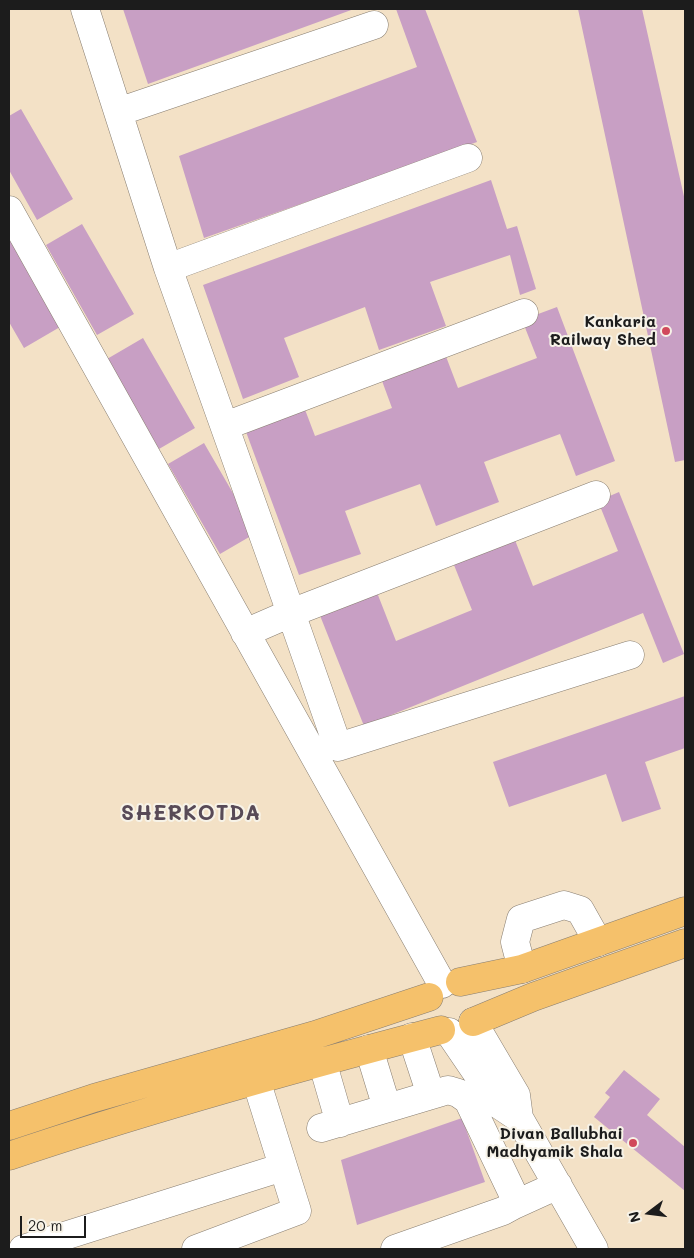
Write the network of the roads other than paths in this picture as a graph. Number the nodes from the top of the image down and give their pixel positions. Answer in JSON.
{"nodes":[{"id":1,"x":86,"y":9,"type":"edge"},
{"id":2,"x":374,"y":25,"type":"dead end"},
{"id":3,"x":118,"y":112,"type":"junction"},
{"id":4,"x":468,"y":158,"type":"dead end"},
{"id":5,"x":9,"y":210,"type":"edge"},
{"id":6,"x":168,"y":268,"type":"junction"},
{"id":7,"x":524,"y":313,"type":"dead end"},
{"id":8,"x":225,"y":426,"type":"junction"},
{"id":9,"x":596,"y":495,"type":"dead end"},
{"id":10,"x":291,"y":613,"type":"junction"},
{"id":11,"x":245,"y":633,"type":"junction"},
{"id":12,"x":630,"y":654,"type":"dead end"},
{"id":13,"x":685,"y":910,"type":"edge"},
{"id":14,"x":598,"y":942,"type":"junction"},
{"id":15,"x":685,"y":942,"type":"edge"},
{"id":16,"x":522,"y":969,"type":"junction"},
{"id":17,"x":444,"y":988,"type":"junction"},
{"id":18,"x":454,"y":1028,"type":"junction"},
{"id":19,"x":412,"y":1038,"type":"junction"},
{"id":20,"x":369,"y":1049,"type":"junction"},
{"id":21,"x":322,"y":1061,"type":"junction"},
{"id":22,"x":256,"y":1080,"type":"junction"},
{"id":23,"x":430,"y":1095,"type":"junction"},
{"id":24,"x":387,"y":1108,"type":"junction"},
{"id":25,"x":9,"y":1126,"type":"edge"},
{"id":26,"x":9,"y":1156,"type":"edge"},
{"id":27,"x":283,"y":1167,"type":"junction"},
{"id":28,"x":558,"y":1185,"type":"junction"},
{"id":29,"x":514,"y":1205,"type":"junction"},
{"id":30,"x":23,"y":1249,"type":"edge"},
{"id":31,"x":196,"y":1249,"type":"edge"},
{"id":32,"x":395,"y":1249,"type":"edge"},
{"id":33,"x":594,"y":1249,"type":"edge"}],
"edges":[{"from":1,"to":3,"type":"street"},
{"from":2,"to":3,"type":"street"},
{"from":3,"to":6,"type":"street"},
{"from":4,"to":6,"type":"street"},
{"from":5,"to":11,"type":"street"},
{"from":6,"to":8,"type":"street"},
{"from":7,"to":8,"type":"street"},
{"from":8,"to":10,"type":"street"},
{"from":9,"to":10,"type":"street"},
{"from":10,"to":11,"type":"street"},
{"from":10,"to":12,"type":"street"},
{"from":11,"to":17,"type":"street"},
{"from":13,"to":14,"type":"main road"},
{"from":14,"to":16,"type":"main road"},
{"from":14,"to":16,"type":"street"},
{"from":15,"to":18,"type":"main road"},
{"from":16,"to":17,"type":"main road"},
{"from":17,"to":18,"type":"main road"},
{"from":17,"to":18,"type":"main road"},
{"from":17,"to":25,"type":"main road"},
{"from":18,"to":19,"type":"main road"},
{"from":18,"to":28,"type":"street"},
{"from":19,"to":20,"type":"main road"},
{"from":19,"to":23,"type":"street"},
{"from":20,"to":21,"type":"main road"},
{"from":20,"to":24,"type":"street"},
{"from":21,"to":22,"type":"main road"},
{"from":21,"to":24,"type":"street"},
{"from":22,"to":26,"type":"main road"},
{"from":22,"to":27,"type":"street"},
{"from":23,"to":24,"type":"street"},
{"from":23,"to":29,"type":"street"},
{"from":27,"to":30,"type":"street"},
{"from":27,"to":31,"type":"street"},
{"from":28,"to":29,"type":"street"},
{"from":28,"to":33,"type":"street"},
{"from":29,"to":32,"type":"street"}]}
